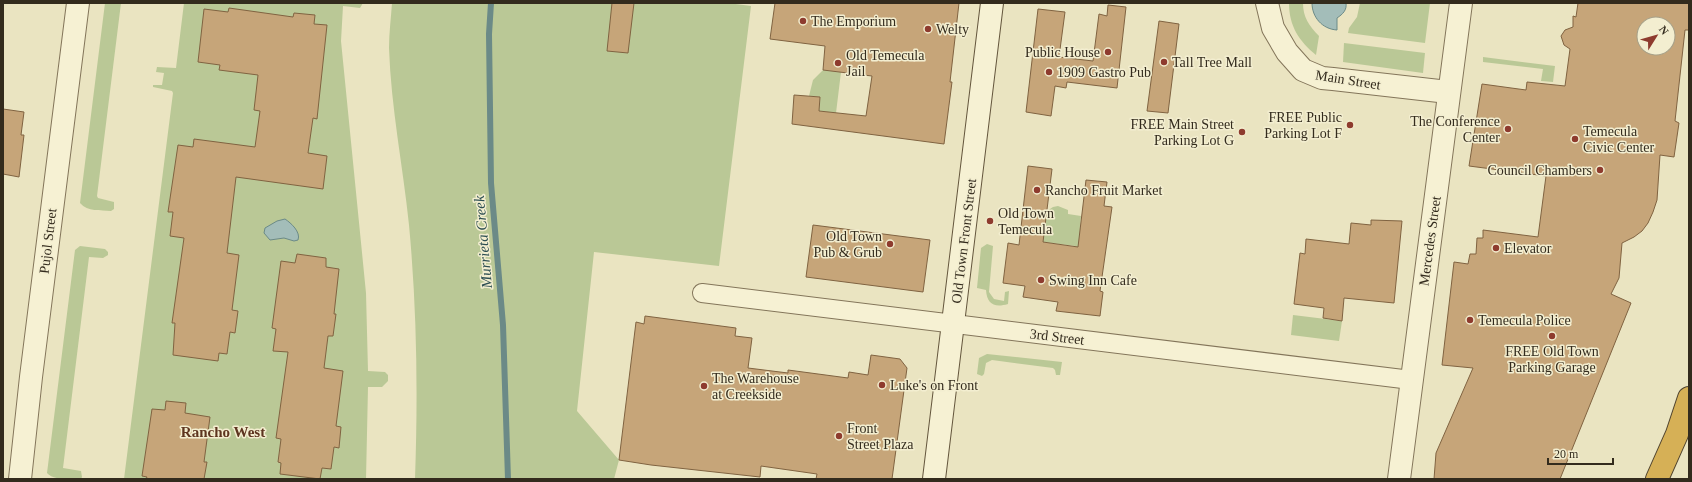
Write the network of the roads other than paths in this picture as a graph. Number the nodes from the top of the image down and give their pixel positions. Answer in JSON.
{"nodes":[{"id":1,"x":78,"y":3,"type":"edge"},
{"id":2,"x":992,"y":3,"type":"edge"},
{"id":3,"x":1267,"y":3,"type":"edge"},
{"id":4,"x":1461,"y":3,"type":"edge"},
{"id":5,"x":1448,"y":92,"type":"junction"},
{"id":6,"x":702,"y":293,"type":"dead end"},
{"id":7,"x":954,"y":324,"type":"junction"},
{"id":8,"x":1411,"y":380,"type":"junction"},
{"id":9,"x":1689,"y":398,"type":"edge"},
{"id":10,"x":20,"y":479,"type":"edge"},
{"id":11,"x":934,"y":479,"type":"edge"},
{"id":12,"x":1399,"y":479,"type":"edge"},
{"id":13,"x":1657,"y":479,"type":"edge"}],
"edges":[{"from":1,"to":10,"type":"street","name":"Pujol Street"},
{"from":2,"to":7,"type":"street","name":"Old Town Front Street"},
{"from":3,"to":5,"type":"street","name":"Main Street"},
{"from":4,"to":5,"type":"street","name":"Mercedes Street"},
{"from":5,"to":8,"type":"street","name":"Mercedes Street"},
{"from":6,"to":7,"type":"street","name":"3rd Street"},
{"from":7,"to":8,"type":"street","name":"3rd Street"},
{"from":7,"to":11,"type":"street","name":"Old Town Front Street"},
{"from":8,"to":12,"type":"street","name":"Mercedes Street"},
{"from":9,"to":13,"type":"highway"}]}
